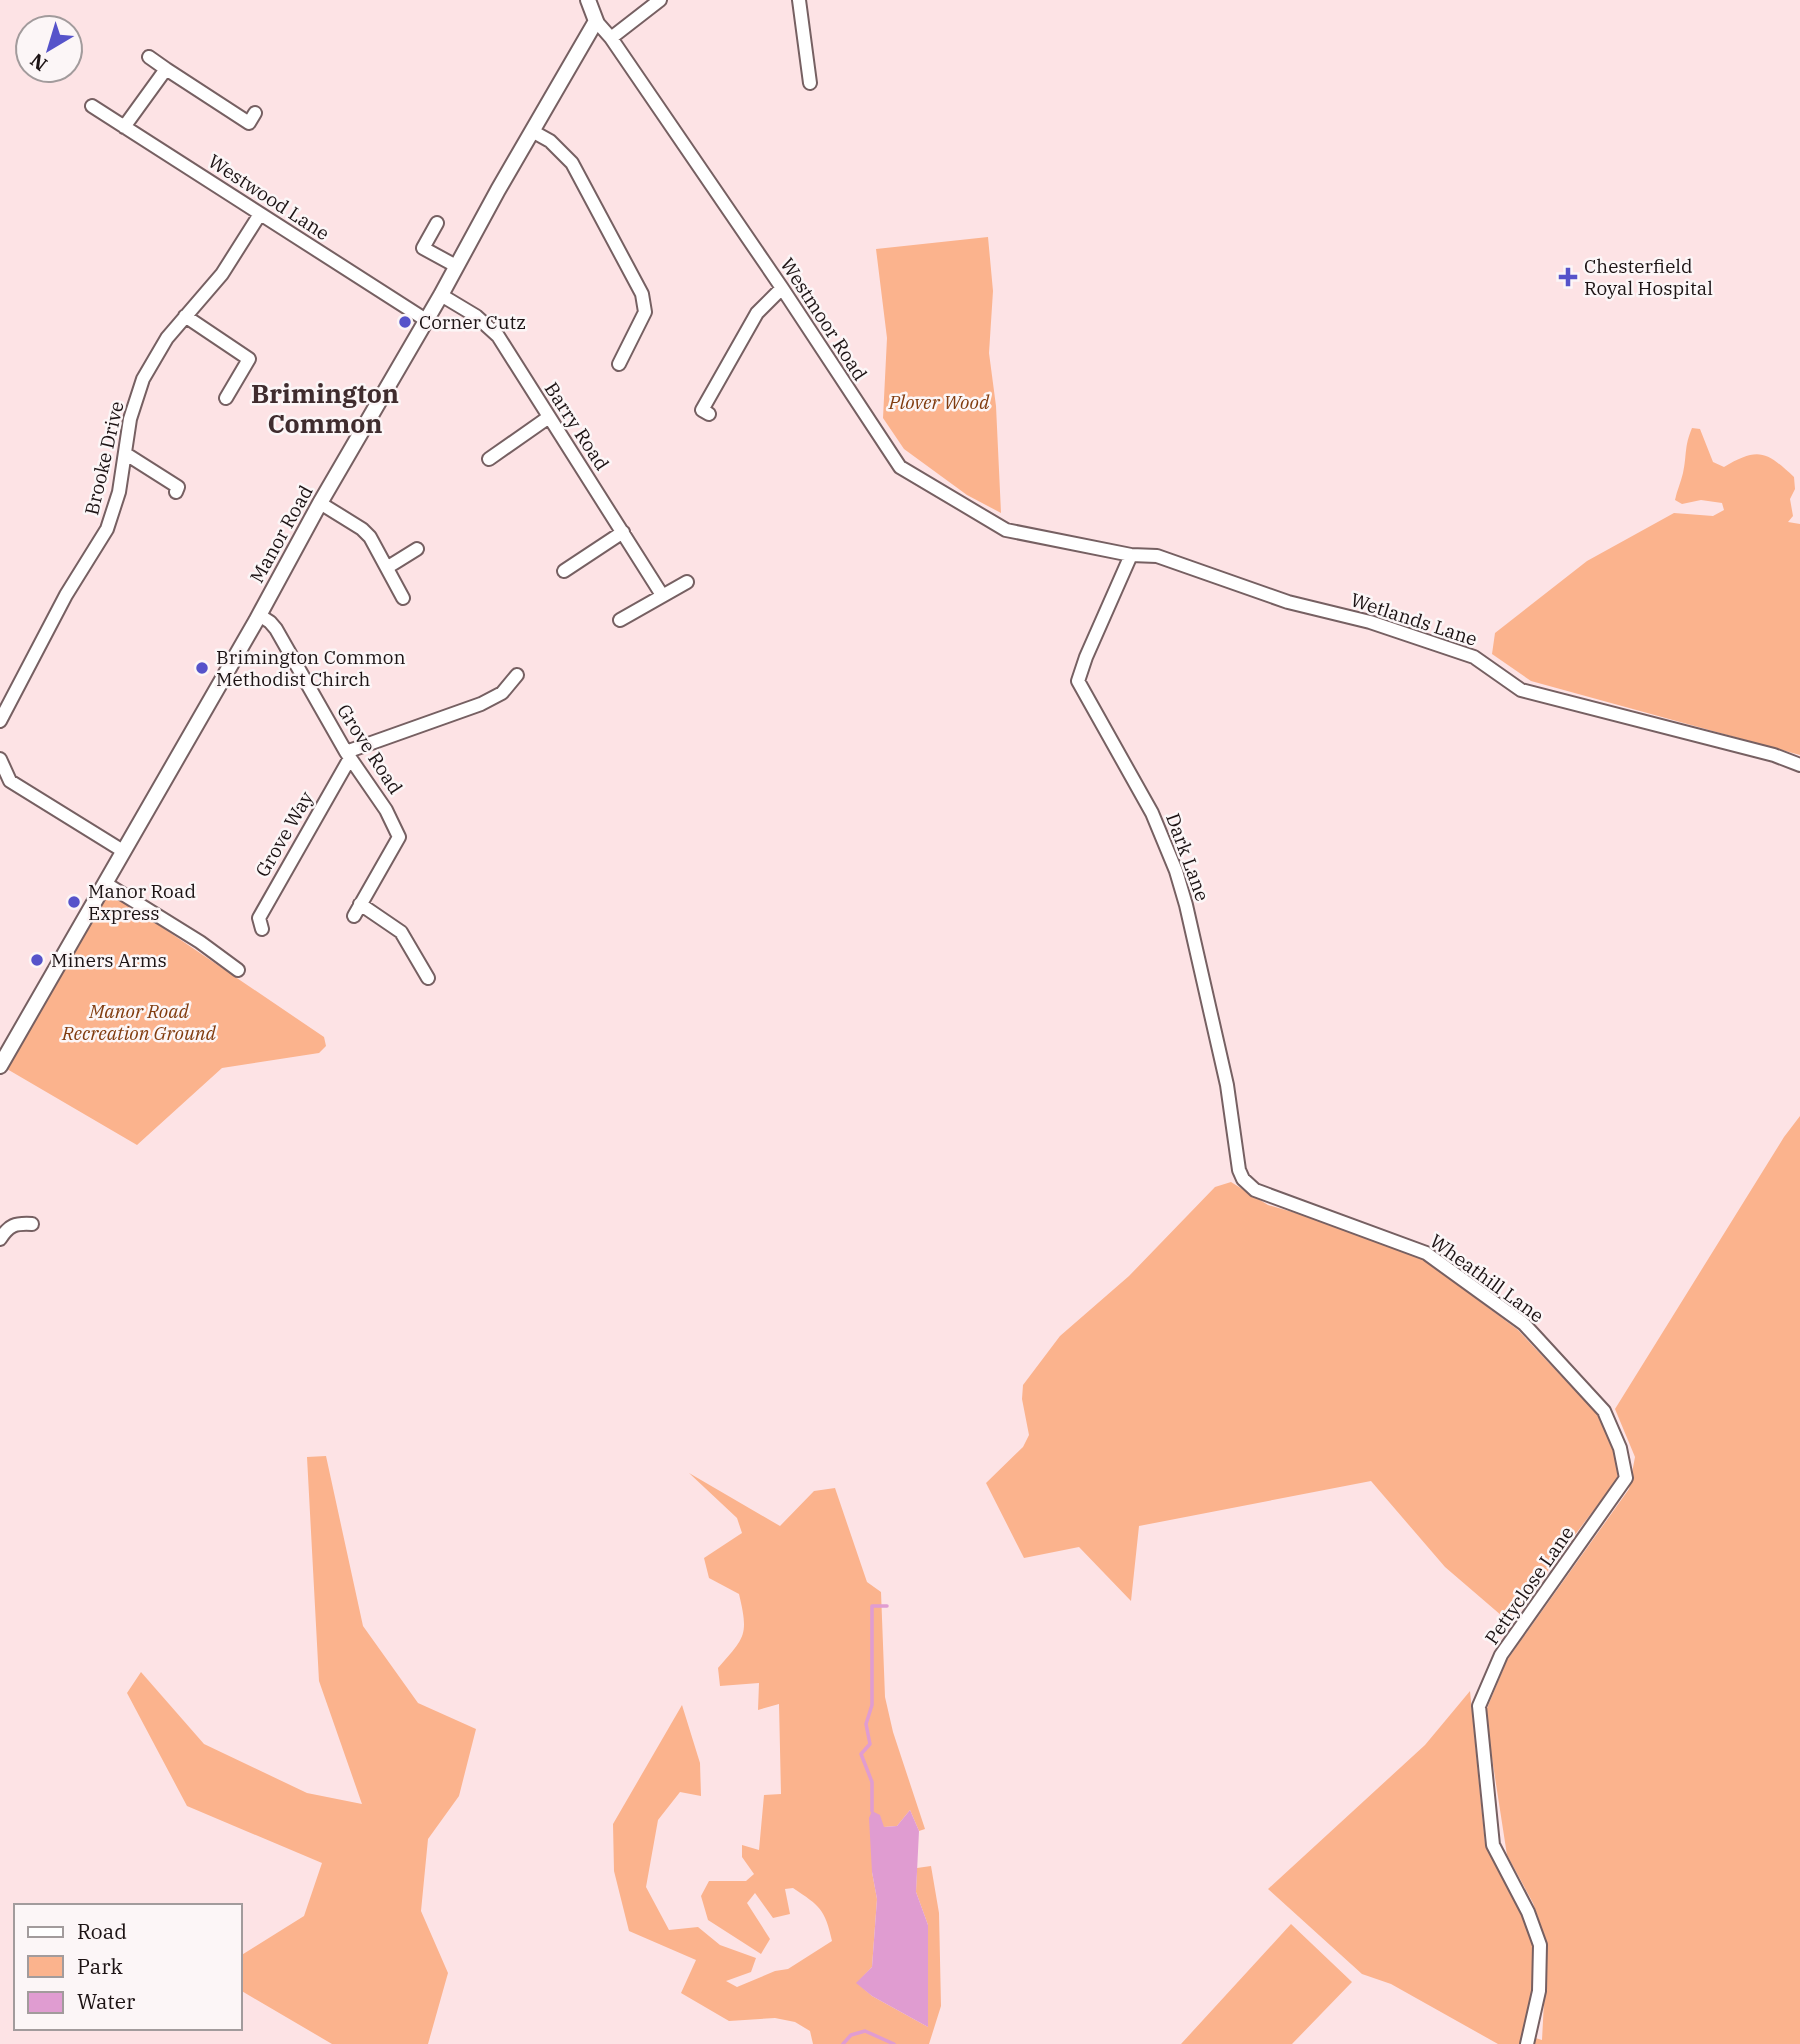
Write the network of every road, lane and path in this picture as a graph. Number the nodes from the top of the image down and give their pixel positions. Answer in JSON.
{"nodes":[{"id":1,"x":588,"y":0,"type":"edge"},
{"id":2,"x":660,"y":0,"type":"edge"},
{"id":3,"x":799,"y":0,"type":"edge"},
{"id":4,"x":596,"y":21,"type":"junction"},
{"id":5,"x":611,"y":38,"type":"junction"},
{"id":6,"x":149,"y":57,"type":"dead end"},
{"id":7,"x":166,"y":69,"type":"junction"},
{"id":8,"x":810,"y":83,"type":"dead end"},
{"id":9,"x":92,"y":106,"type":"dead end"},
{"id":10,"x":256,"y":113,"type":"dead end"},
{"id":11,"x":124,"y":127,"type":"junction"},
{"id":12,"x":532,"y":131,"type":"junction"},
{"id":13,"x":260,"y":215,"type":"junction"},
{"id":14,"x":437,"y":223,"type":"dead end"},
{"id":15,"x":456,"y":266,"type":"junction"},
{"id":16,"x":782,"y":288,"type":"junction"},
{"id":17,"x":441,"y":295,"type":"junction"},
{"id":18,"x":185,"y":316,"type":"junction"},
{"id":19,"x":426,"y":320,"type":"junction"},
{"id":20,"x":619,"y":364,"type":"dead end"},
{"id":21,"x":226,"y":398,"type":"dead end"},
{"id":22,"x":709,"y":414,"type":"dead end"},
{"id":23,"x":549,"y":418,"type":"junction"},
{"id":24,"x":126,"y":454,"type":"junction"},
{"id":25,"x":489,"y":459,"type":"dead end"},
{"id":26,"x":176,"y":492,"type":"dead end"},
{"id":27,"x":320,"y":503,"type":"junction"},
{"id":28,"x":623,"y":532,"type":"junction"},
{"id":29,"x":417,"y":550,"type":"dead end"},
{"id":30,"x":1131,"y":555,"type":"junction"},
{"id":31,"x":388,"y":567,"type":"junction"},
{"id":32,"x":564,"y":571,"type":"dead end"},
{"id":33,"x":687,"y":582,"type":"dead end"},
{"id":34,"x":662,"y":596,"type":"junction"},
{"id":35,"x":403,"y":598,"type":"dead end"},
{"id":36,"x":259,"y":614,"type":"junction"},
{"id":37,"x":620,"y":620,"type":"dead end"},
{"id":38,"x":517,"y":676,"type":"dead end"},
{"id":39,"x":0,"y":720,"type":"edge"},
{"id":40,"x":348,"y":755,"type":"junction"},
{"id":41,"x":0,"y":759,"type":"edge"},
{"id":42,"x":1800,"y":765,"type":"edge"},
{"id":43,"x":123,"y":851,"type":"junction"},
{"id":44,"x":105,"y":883,"type":"junction"},
{"id":45,"x":262,"y":929,"type":"dead end"},
{"id":46,"x":238,"y":970,"type":"dead end"},
{"id":47,"x":428,"y":978,"type":"dead end"},
{"id":48,"x":0,"y":1066,"type":"edge"},
{"id":49,"x":1255,"y":1190,"type":"joint"},
{"id":50,"x":32,"y":1224,"type":"dead end"},
{"id":51,"x":0,"y":1239,"type":"edge"},
{"id":52,"x":1626,"y":1478,"type":"joint"},
{"id":53,"x":1527,"y":2044,"type":"edge"}],
"edges":[{"from":1,"to":4,"type":"street"},
{"from":2,"to":5,"type":"street"},
{"from":3,"to":8,"type":"street"},
{"from":4,"to":5,"type":"street","name":"Westmoor Road"},
{"from":4,"to":12,"type":"street","name":"Manor Road"},
{"from":5,"to":16,"type":"street","name":"Westmoor Road"},
{"from":6,"to":7,"type":"street"},
{"from":7,"to":10,"type":"street"},
{"from":7,"to":11,"type":"street"},
{"from":9,"to":11,"type":"street","name":"Westwood Lane"},
{"from":11,"to":13,"type":"street","name":"Westwood Lane"},
{"from":12,"to":15,"type":"street","name":"Manor Road"},
{"from":12,"to":20,"type":"street"},
{"from":13,"to":18,"type":"street","name":"Brooke Drive"},
{"from":13,"to":19,"type":"street","name":"Westwood Lane"},
{"from":14,"to":15,"type":"street"},
{"from":15,"to":17,"type":"street","name":"Manor Road"},
{"from":16,"to":22,"type":"street"},
{"from":16,"to":30,"type":"street","name":"Westmoor Road"},
{"from":17,"to":19,"type":"street","name":"Manor Road"},
{"from":17,"to":23,"type":"street","name":"Barry Road"},
{"from":18,"to":21,"type":"street"},
{"from":18,"to":24,"type":"street","name":"Brooke Drive"},
{"from":19,"to":27,"type":"street","name":"Manor Road"},
{"from":23,"to":25,"type":"street"},
{"from":23,"to":28,"type":"street","name":"Barry Road"},
{"from":24,"to":26,"type":"street"},
{"from":24,"to":39,"type":"street","name":"Brooke Drive"},
{"from":27,"to":31,"type":"street"},
{"from":27,"to":36,"type":"street","name":"Manor Road"},
{"from":28,"to":32,"type":"street"},
{"from":28,"to":34,"type":"street","name":"Barry Road"},
{"from":29,"to":31,"type":"street"},
{"from":30,"to":42,"type":"street","name":"Wetlands Lane"},
{"from":30,"to":49,"type":"street","name":"Dark Lane"},
{"from":31,"to":35,"type":"street"},
{"from":33,"to":34,"type":"street"},
{"from":34,"to":37,"type":"street"},
{"from":36,"to":40,"type":"street","name":"Grove Road"},
{"from":36,"to":43,"type":"street","name":"Manor Road"},
{"from":38,"to":40,"type":"street"},
{"from":40,"to":45,"type":"street","name":"Grove Way"},
{"from":40,"to":47,"type":"street","name":"Grove Road"},
{"from":41,"to":43,"type":"street"},
{"from":43,"to":44,"type":"street","name":"Manor Road"},
{"from":44,"to":46,"type":"street"},
{"from":44,"to":48,"type":"street","name":"Manor Road"},
{"from":49,"to":52,"type":"street","name":"Wheathill Lane"},
{"from":50,"to":51,"type":"street"},
{"from":52,"to":53,"type":"street","name":"Pettyclose Lane"}]}
